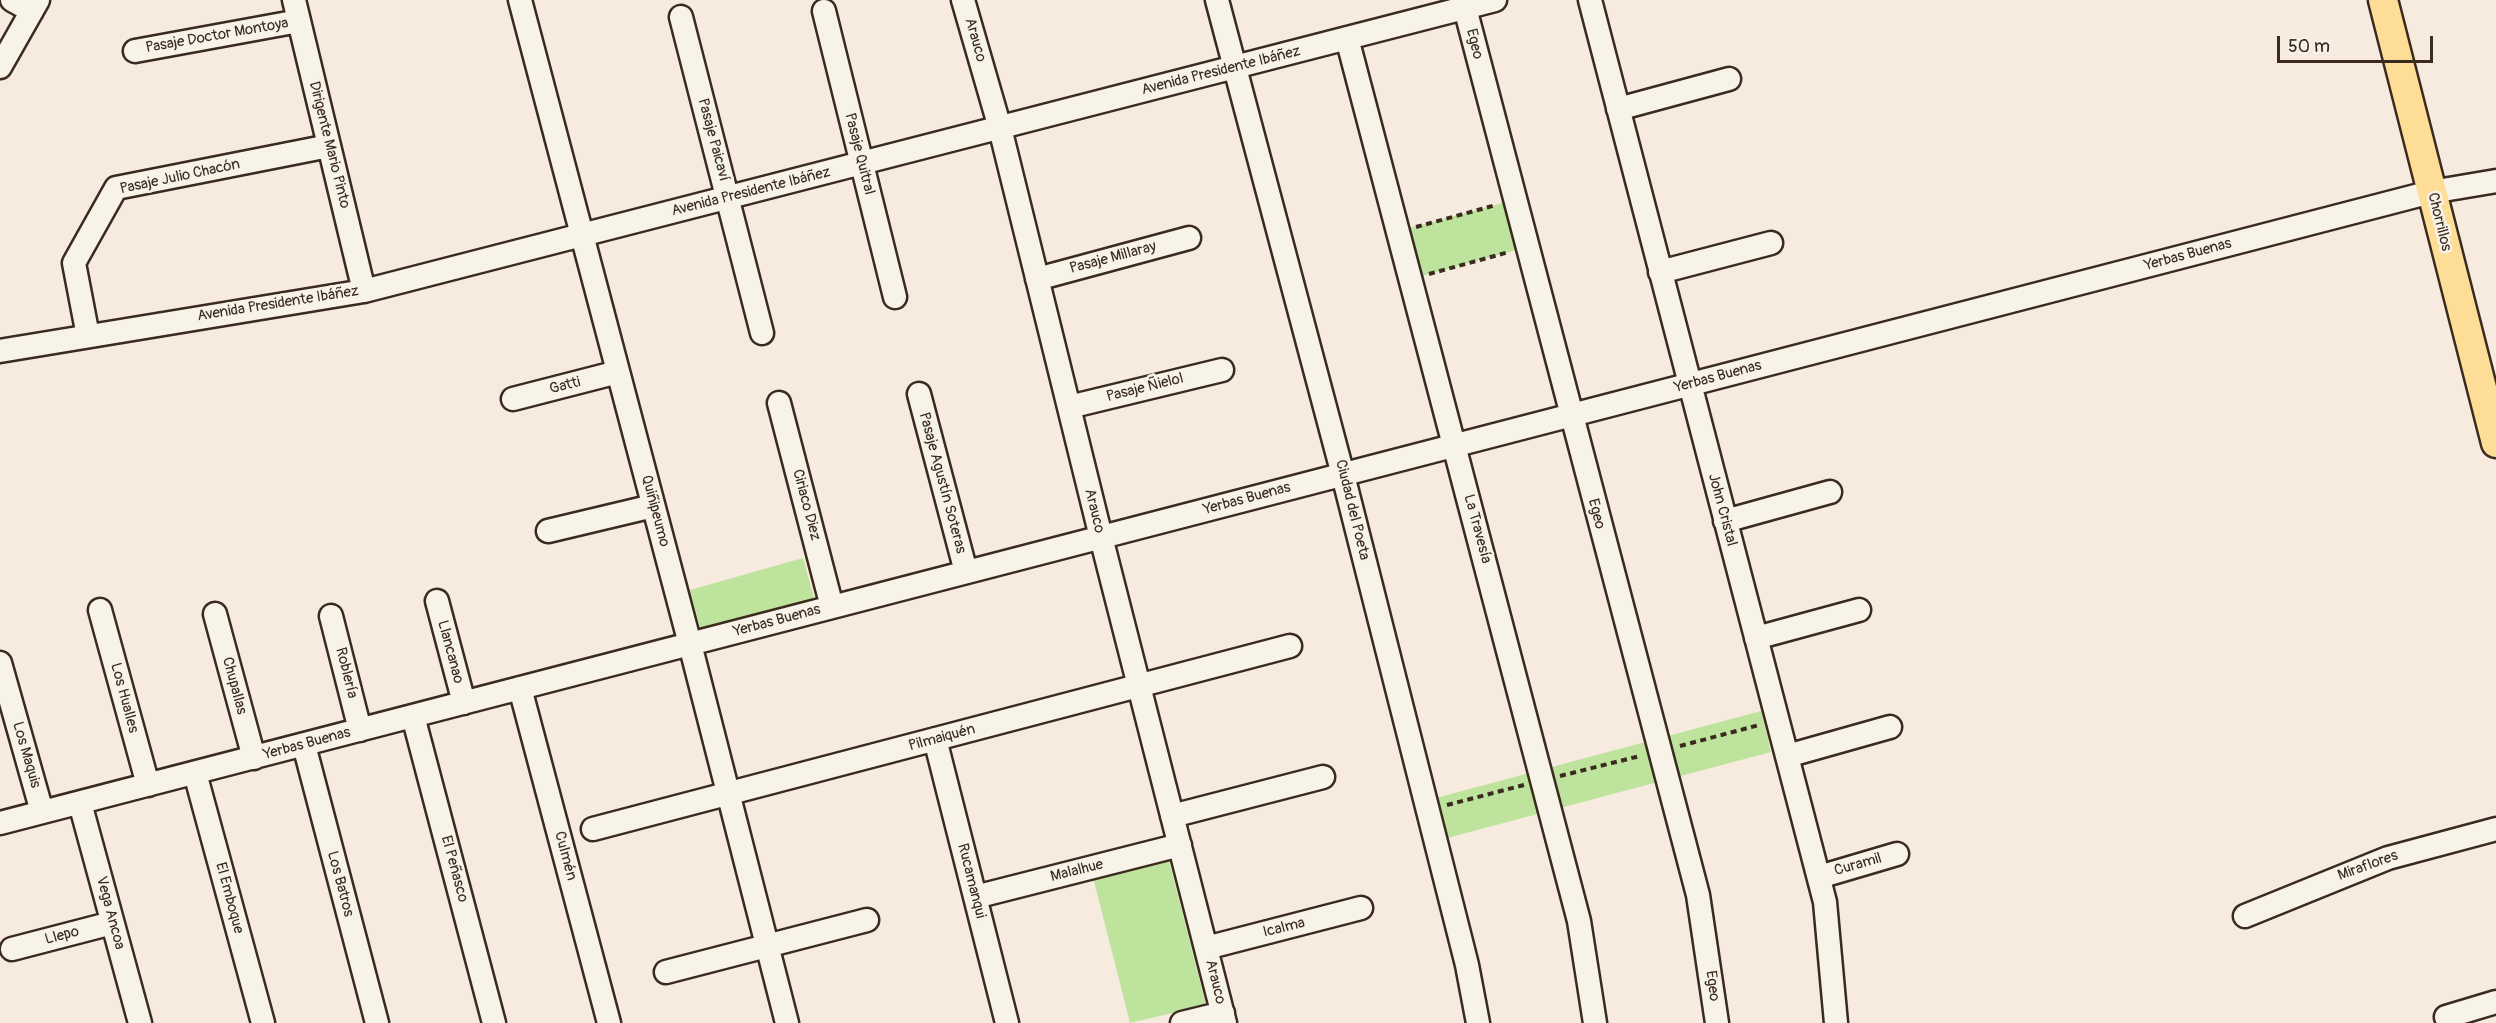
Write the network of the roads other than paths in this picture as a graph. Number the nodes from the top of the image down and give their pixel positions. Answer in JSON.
{"nodes":[{"id":1,"x":12,"y":0,"type":"edge"},
{"id":2,"x":520,"y":0,"type":"edge"},
{"id":3,"x":963,"y":0,"type":"edge"},
{"id":4,"x":1217,"y":0,"type":"edge"},
{"id":5,"x":1495,"y":0,"type":"edge"},
{"id":6,"x":1590,"y":0,"type":"edge"},
{"id":7,"x":2383,"y":0,"type":"edge"},
{"id":8,"x":35,"y":6,"type":"edge"},
{"id":9,"x":1464,"y":8,"type":"junction"},
{"id":10,"x":297,"y":11,"type":"edge"},
{"id":11,"x":824,"y":11,"type":"dead end"},
{"id":12,"x":681,"y":17,"type":"dead end"},
{"id":13,"x":1347,"y":38,"type":"junction"},
{"id":14,"x":135,"y":51,"type":"dead end"},
{"id":15,"x":0,"y":67,"type":"edge"},
{"id":16,"x":1235,"y":67,"type":"junction"},
{"id":17,"x":1729,"y":79,"type":"dead end"},
{"id":18,"x":1618,"y":108,"type":"junction"},
{"id":19,"x":999,"y":128,"type":"junction"},
{"id":20,"x":329,"y":146,"type":"junction"},
{"id":21,"x":861,"y":164,"type":"junction"},
{"id":22,"x":2496,"y":181,"type":"edge"},
{"id":23,"x":2431,"y":192,"type":"junction"},
{"id":24,"x":728,"y":198,"type":"junction"},
{"id":25,"x":582,"y":236,"type":"junction"},
{"id":26,"x":1189,"y":238,"type":"dead end"},
{"id":27,"x":1771,"y":243,"type":"dead end"},
{"id":28,"x":1660,"y":272,"type":"junction"},
{"id":29,"x":1037,"y":279,"type":"junction"},
{"id":30,"x":364,"y":291,"type":"junction"},
{"id":31,"x":896,"y":297,"type":"dead end"},
{"id":32,"x":762,"y":333,"type":"dead end"},
{"id":33,"x":88,"y":336,"type":"junction"},
{"id":34,"x":0,"y":351,"type":"edge"},
{"id":35,"x":1221,"y":370,"type":"dead end"},
{"id":36,"x":618,"y":372,"type":"junction"},
{"id":37,"x":1689,"y":385,"type":"junction"},
{"id":38,"x":919,"y":394,"type":"dead end"},
{"id":39,"x":513,"y":399,"type":"dead end"},
{"id":40,"x":779,"y":403,"type":"dead end"},
{"id":41,"x":1069,"y":407,"type":"junction"},
{"id":42,"x":1570,"y":416,"type":"junction"},
{"id":43,"x":2496,"y":440,"type":"edge"},
{"id":44,"x":1455,"y":445,"type":"junction"},
{"id":45,"x":1343,"y":475,"type":"junction"},
{"id":46,"x":1830,"y":492,"type":"dead end"},
{"id":47,"x":653,"y":506,"type":"junction"},
{"id":48,"x":1725,"y":521,"type":"junction"},
{"id":49,"x":548,"y":531,"type":"dead end"},
{"id":50,"x":1101,"y":537,"type":"junction"},
{"id":51,"x":966,"y":573,"type":"junction"},
{"id":52,"x":436,"y":601,"type":"dead end"},
{"id":53,"x":832,"y":607,"type":"junction"},
{"id":54,"x":100,"y":610,"type":"dead end"},
{"id":55,"x":1859,"y":610,"type":"dead end"},
{"id":56,"x":215,"y":614,"type":"dead end"},
{"id":57,"x":331,"y":616,"type":"dead end"},
{"id":58,"x":1756,"y":638,"type":"junction"},
{"id":59,"x":690,"y":644,"type":"junction"},
{"id":60,"x":1290,"y":646,"type":"dead end"},
{"id":61,"x":0,"y":663,"type":"edge"},
{"id":62,"x":1139,"y":686,"type":"junction"},
{"id":63,"x":520,"y":688,"type":"junction"},
{"id":64,"x":464,"y":703,"type":"junction"},
{"id":65,"x":414,"y":716,"type":"junction"},
{"id":66,"x":1890,"y":727,"type":"dead end"},
{"id":67,"x":360,"y":730,"type":"junction"},
{"id":68,"x":934,"y":740,"type":"junction"},
{"id":69,"x":304,"y":745,"type":"junction"},
{"id":70,"x":1787,"y":756,"type":"junction"},
{"id":71,"x":254,"y":758,"type":"junction"},
{"id":72,"x":195,"y":773,"type":"junction"},
{"id":73,"x":1323,"y":777,"type":"dead end"},
{"id":74,"x":148,"y":785,"type":"junction"},
{"id":75,"x":728,"y":794,"type":"junction"},
{"id":76,"x":80,"y":803,"type":"junction"},
{"id":77,"x":42,"y":812,"type":"junction"},
{"id":78,"x":1172,"y":816,"type":"junction"},
{"id":79,"x":0,"y":823,"type":"edge"},
{"id":80,"x":593,"y":829,"type":"dead end"},
{"id":81,"x":2496,"y":829,"type":"edge"},
{"id":82,"x":1180,"y":845,"type":"junction"},
{"id":83,"x":1896,"y":854,"type":"dead end"},
{"id":84,"x":1819,"y":877,"type":"junction"},
{"id":85,"x":975,"y":897,"type":"junction"},
{"id":86,"x":1361,"y":908,"type":"dead end"},
{"id":87,"x":2245,"y":916,"type":"dead end"},
{"id":88,"x":867,"y":920,"type":"dead end"},
{"id":89,"x":112,"y":923,"type":"junction"},
{"id":90,"x":767,"y":946,"type":"junction"},
{"id":91,"x":1206,"y":948,"type":"junction"},
{"id":92,"x":12,"y":949,"type":"dead end"},
{"id":93,"x":666,"y":972,"type":"dead end"},
{"id":94,"x":2496,"y":1002,"type":"edge"},
{"id":95,"x":2446,"y":1017,"type":"dead end"},
{"id":96,"x":1224,"y":1018,"type":"edge"},
{"id":97,"x":140,"y":1023,"type":"edge"},
{"id":98,"x":263,"y":1023,"type":"edge"},
{"id":99,"x":377,"y":1023,"type":"edge"},
{"id":100,"x":494,"y":1023,"type":"edge"},
{"id":101,"x":609,"y":1023,"type":"edge"},
{"id":102,"x":787,"y":1023,"type":"edge"},
{"id":103,"x":1007,"y":1023,"type":"edge"},
{"id":104,"x":1182,"y":1023,"type":"edge"},
{"id":105,"x":1478,"y":1023,"type":"edge"},
{"id":106,"x":1595,"y":1023,"type":"edge"},
{"id":107,"x":1717,"y":1023,"type":"edge"},
{"id":108,"x":1836,"y":1023,"type":"edge"}],
"edges":[{"from":1,"to":8,"type":"street"},
{"from":2,"to":25,"type":"street","name":"Quiñipeumo"},
{"from":3,"to":19,"type":"street","name":"Arauco"},
{"from":4,"to":16,"type":"street","name":"Ciudad del Poeta"},
{"from":5,"to":9,"type":"street","name":"Avenida Presidente Ibáñez"},
{"from":6,"to":18,"type":"street","name":"John Cristal"},
{"from":7,"to":23,"type":"main road","name":"Chorrillos"},
{"from":8,"to":15,"type":"street"},
{"from":9,"to":13,"type":"street","name":"Avenida Presidente Ibáñez"},
{"from":9,"to":42,"type":"street","name":"Egeo"},
{"from":10,"to":14,"type":"street","name":"Pasaje Doctor Montoya"},
{"from":10,"to":20,"type":"street","name":"Dirigente Mario Pinto"},
{"from":11,"to":21,"type":"street","name":"Pasaje Quitral"},
{"from":12,"to":24,"type":"street","name":"Pasaje Paicaví"},
{"from":13,"to":16,"type":"street","name":"Avenida Presidente Ibáñez"},
{"from":13,"to":44,"type":"street","name":"La Travesía"},
{"from":16,"to":19,"type":"street","name":"Avenida Presidente Ibáñez"},
{"from":16,"to":45,"type":"street","name":"Ciudad del Poeta"},
{"from":17,"to":18,"type":"street"},
{"from":18,"to":28,"type":"street","name":"John Cristal"},
{"from":19,"to":21,"type":"street","name":"Avenida Presidente Ibáñez"},
{"from":19,"to":29,"type":"street","name":"Arauco"},
{"from":20,"to":30,"type":"street","name":"Dirigente Mario Pinto"},
{"from":20,"to":33,"type":"street","name":"Pasaje Julio Chacón"},
{"from":21,"to":24,"type":"street","name":"Avenida Presidente Ibáñez"},
{"from":21,"to":31,"type":"street","name":"Pasaje Quitral"},
{"from":22,"to":23,"type":"street","name":"Yerbas Buenas"},
{"from":23,"to":37,"type":"street","name":"Yerbas Buenas"},
{"from":23,"to":43,"type":"main road","name":"Chorrillos"},
{"from":24,"to":25,"type":"street","name":"Avenida Presidente Ibáñez"},
{"from":24,"to":32,"type":"street","name":"Pasaje Paicaví"},
{"from":25,"to":30,"type":"street","name":"Avenida Presidente Ibáñez"},
{"from":25,"to":36,"type":"street","name":"Quiñipeumo"},
{"from":26,"to":29,"type":"street","name":"Pasaje Millaray"},
{"from":27,"to":28,"type":"street"},
{"from":28,"to":37,"type":"street","name":"John Cristal"},
{"from":29,"to":41,"type":"street","name":"Arauco"},
{"from":30,"to":33,"type":"street","name":"Avenida Presidente Ibáñez"},
{"from":33,"to":34,"type":"street","name":"Avenida Presidente Ibáñez"},
{"from":35,"to":41,"type":"street","name":"Pasaje Ñielol"},
{"from":36,"to":39,"type":"street","name":"Gatti"},
{"from":36,"to":47,"type":"street","name":"Quiñipeumo"},
{"from":37,"to":42,"type":"street","name":"Yerbas Buenas"},
{"from":37,"to":48,"type":"street","name":"John Cristal"},
{"from":38,"to":51,"type":"street","name":"Pasaje Agustín Soteras"},
{"from":40,"to":53,"type":"street","name":"Ciriaco Diez"},
{"from":41,"to":50,"type":"street","name":"Arauco"},
{"from":42,"to":44,"type":"street","name":"Yerbas Buenas"},
{"from":42,"to":107,"type":"street","name":"Egeo"},
{"from":44,"to":45,"type":"street","name":"Yerbas Buenas"},
{"from":44,"to":106,"type":"street","name":"La Travesía"},
{"from":45,"to":50,"type":"street","name":"Yerbas Buenas"},
{"from":45,"to":105,"type":"street","name":"Ciudad del Poeta"},
{"from":46,"to":48,"type":"street"},
{"from":47,"to":49,"type":"street"},
{"from":47,"to":59,"type":"street","name":"Quiñipeumo"},
{"from":48,"to":58,"type":"street","name":"John Cristal"},
{"from":50,"to":51,"type":"street","name":"Yerbas Buenas"},
{"from":50,"to":62,"type":"street","name":"Arauco"},
{"from":51,"to":53,"type":"street","name":"Yerbas Buenas"},
{"from":52,"to":64,"type":"street","name":"Llancanao"},
{"from":53,"to":59,"type":"street","name":"Yerbas Buenas"},
{"from":54,"to":74,"type":"street","name":"Los Hualles"},
{"from":55,"to":58,"type":"street"},
{"from":56,"to":71,"type":"street","name":"Chupallas"},
{"from":57,"to":67,"type":"street","name":"Roblería"},
{"from":58,"to":70,"type":"street","name":"John Cristal"},
{"from":59,"to":63,"type":"street","name":"Yerbas Buenas"},
{"from":59,"to":75,"type":"street","name":"Quiñipeumo"},
{"from":60,"to":62,"type":"street","name":"Pilmaiquén"},
{"from":61,"to":77,"type":"street","name":"Los Maquis"},
{"from":62,"to":68,"type":"street","name":"Pilmaiquén"},
{"from":62,"to":78,"type":"street","name":"Arauco"},
{"from":63,"to":64,"type":"street","name":"Yerbas Buenas"},
{"from":63,"to":101,"type":"street","name":"Culmén"},
{"from":64,"to":65,"type":"street","name":"Yerbas Buenas"},
{"from":65,"to":67,"type":"street","name":"Yerbas Buenas"},
{"from":65,"to":100,"type":"street","name":"El Peñasco"},
{"from":66,"to":70,"type":"street"},
{"from":67,"to":69,"type":"street","name":"Yerbas Buenas"},
{"from":68,"to":75,"type":"street","name":"Pilmaiquén"},
{"from":68,"to":85,"type":"street","name":"Rucamanqui"},
{"from":69,"to":71,"type":"street","name":"Yerbas Buenas"},
{"from":69,"to":99,"type":"street","name":"Los Batros"},
{"from":70,"to":84,"type":"street","name":"John Cristal"},
{"from":71,"to":72,"type":"street","name":"Yerbas Buenas"},
{"from":72,"to":74,"type":"street","name":"Yerbas Buenas"},
{"from":72,"to":98,"type":"street","name":"El Emboque"},
{"from":73,"to":78,"type":"street"},
{"from":74,"to":76,"type":"street","name":"Yerbas Buenas"},
{"from":75,"to":80,"type":"street","name":"Pilmaiquén"},
{"from":75,"to":90,"type":"street","name":"Quiñipeumo"},
{"from":76,"to":77,"type":"street","name":"Yerbas Buenas"},
{"from":76,"to":89,"type":"street","name":"Vega Ancoa"},
{"from":77,"to":79,"type":"street","name":"Yerbas Buenas"},
{"from":78,"to":82,"type":"street","name":"Arauco"},
{"from":81,"to":87,"type":"street","name":"Miraflores"},
{"from":82,"to":85,"type":"street","name":"Malalhue"},
{"from":82,"to":91,"type":"street","name":"Arauco"},
{"from":83,"to":84,"type":"street","name":"Curamil"},
{"from":84,"to":108,"type":"street","name":"John Cristal"},
{"from":85,"to":103,"type":"street","name":"Rucamanqui"},
{"from":86,"to":91,"type":"street","name":"Icalma"},
{"from":88,"to":90,"type":"street"},
{"from":89,"to":92,"type":"street","name":"Llepo"},
{"from":89,"to":97,"type":"street","name":"Vega Ancoa"},
{"from":90,"to":93,"type":"street"},
{"from":90,"to":102,"type":"street","name":"Quiñipeumo"},
{"from":91,"to":96,"type":"street","name":"Arauco"},
{"from":94,"to":95,"type":"street"},
{"from":96,"to":104,"type":"street"}]}
